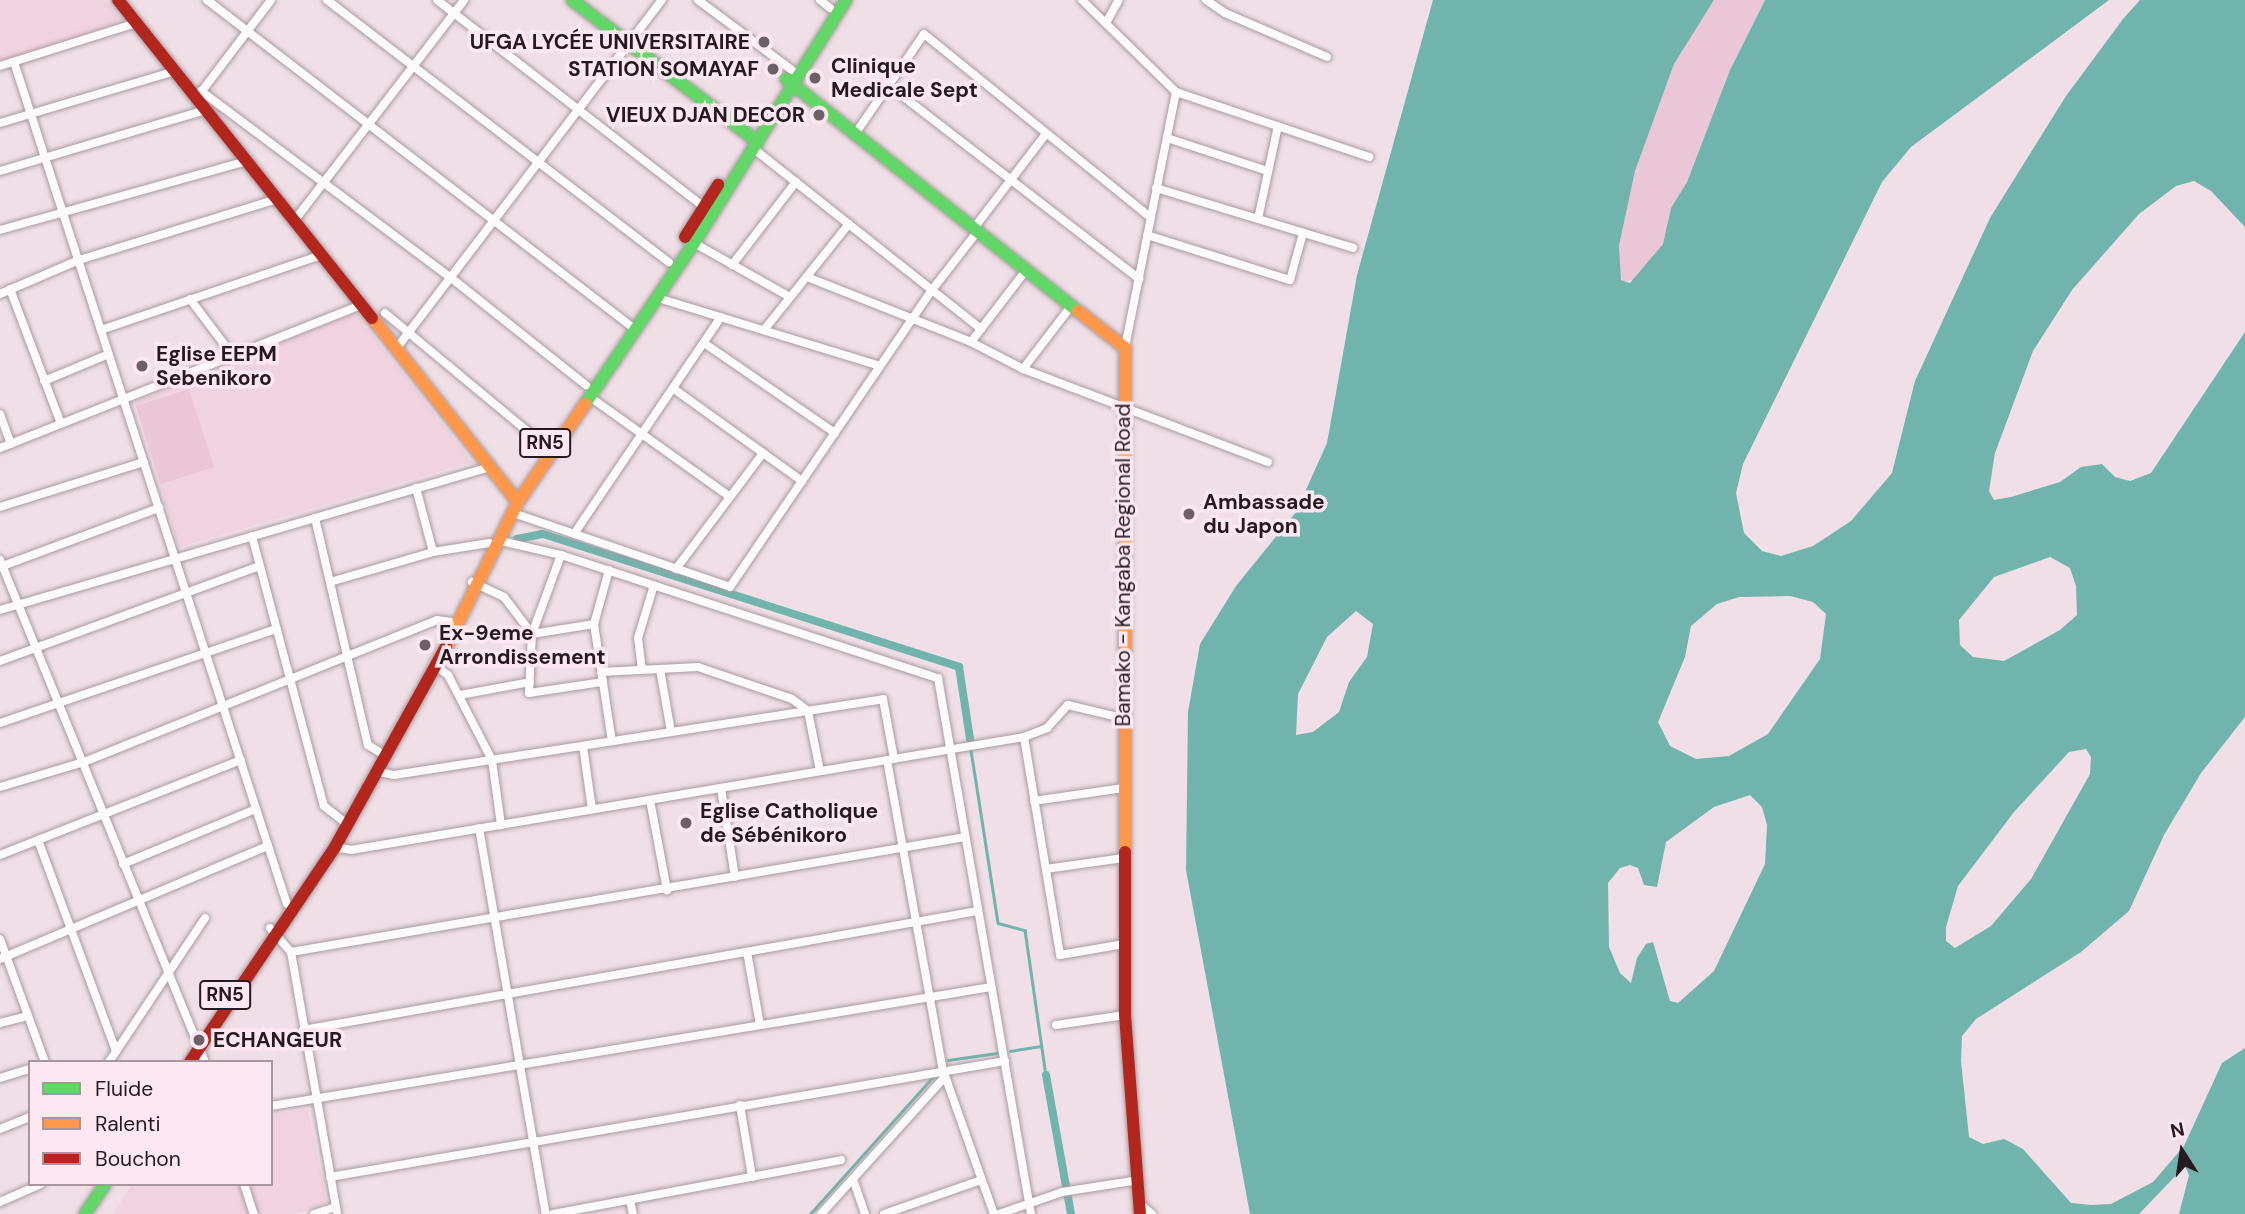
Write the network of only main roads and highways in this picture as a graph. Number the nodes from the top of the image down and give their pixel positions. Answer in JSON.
{"nodes":[{"id":1,"x":118,"y":0,"type":"edge"},
{"id":2,"x":572,"y":0,"type":"edge"},
{"id":3,"x":846,"y":0,"type":"edge"},
{"id":4,"x":828,"y":3,"type":"edge"},
{"id":5,"x":790,"y":78,"type":"junction"},
{"id":6,"x":754,"y":142,"type":"junction"},
{"id":7,"x":632,"y":327,"type":"junction"},
{"id":8,"x":588,"y":391,"type":"junction"},
{"id":9,"x":515,"y":503,"type":"junction"},
{"id":10,"x":495,"y":542,"type":"junction"},
{"id":11,"x":476,"y":584,"type":"junction"},
{"id":12,"x":374,"y":770,"type":"junction"},
{"id":13,"x":331,"y":847,"type":"junction"},
{"id":14,"x":273,"y":930,"type":"junction"},
{"id":15,"x":198,"y":1041,"type":"junction"},
{"id":16,"x":184,"y":1060,"type":"edge"},
{"id":17,"x":191,"y":1060,"type":"edge"},
{"id":18,"x":103,"y":1186,"type":"edge"},
{"id":19,"x":114,"y":1186,"type":"edge"},
{"id":20,"x":1140,"y":1209,"type":"edge"},
{"id":21,"x":85,"y":1214,"type":"edge"},
{"id":22,"x":96,"y":1214,"type":"edge"}],
"edges":[{"from":1,"to":9,"type":"main road"},
{"from":2,"to":6,"type":"main road"},
{"from":3,"to":5,"type":"main road","number":"RN5"},
{"from":4,"to":5,"type":"main road","number":"RN5"},
{"from":5,"to":6,"type":"main road","number":"RN5"},
{"from":5,"to":20,"type":"main road","name":"Bamako - Kangaba Regional Road"},
{"from":6,"to":7,"type":"main road","number":"RN5"},
{"from":6,"to":7,"type":"main road","number":"RN5"},
{"from":7,"to":8,"type":"main road","number":"RN5"},
{"from":8,"to":9,"type":"main road","number":"RN5"},
{"from":8,"to":9,"type":"main road","number":"RN5"},
{"from":9,"to":10,"type":"main road","number":"RN5"},
{"from":9,"to":10,"type":"main road","number":"RN5"},
{"from":10,"to":11,"type":"main road","number":"RN5"},
{"from":11,"to":12,"type":"main road","number":"RN5"},
{"from":11,"to":12,"type":"main road","number":"RN5"},
{"from":12,"to":13,"type":"main road","number":"RN5"},
{"from":13,"to":14,"type":"main road","number":"RN5"},
{"from":13,"to":14,"type":"main road","number":"RN5"},
{"from":14,"to":15,"type":"main road","number":"RN5"},
{"from":15,"to":16,"type":"main road","number":"RN5"},
{"from":15,"to":17,"type":"main road","number":"RN5"},
{"from":18,"to":21,"type":"main road"},
{"from":19,"to":22,"type":"main road"}]}
